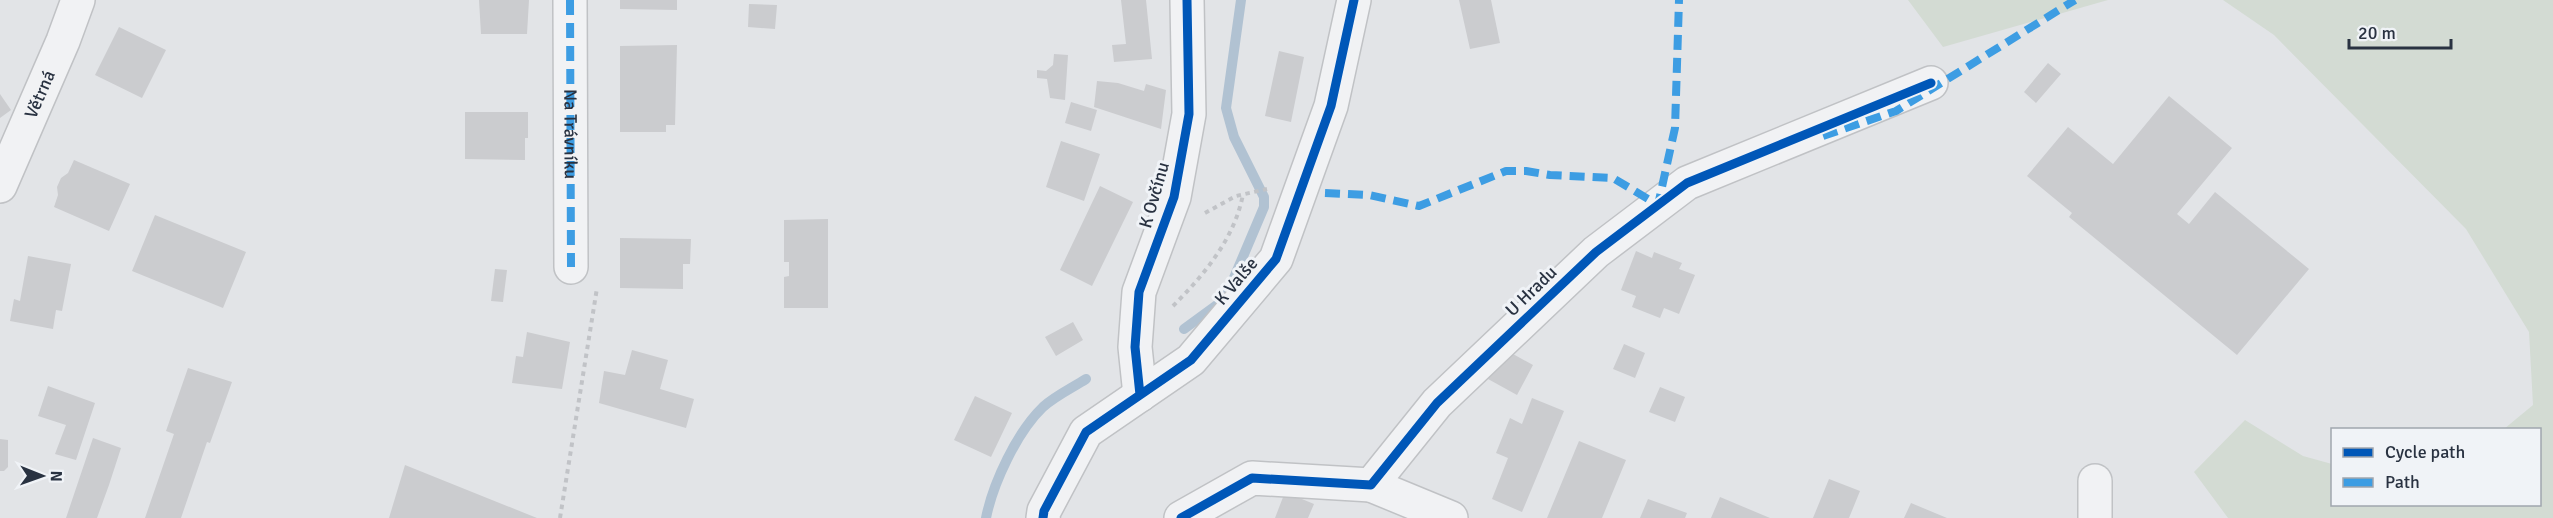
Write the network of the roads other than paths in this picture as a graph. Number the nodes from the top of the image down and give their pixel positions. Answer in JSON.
{"nodes":[{"id":1,"x":78,"y":0,"type":"edge"},
{"id":2,"x":1187,"y":0,"type":"edge"},
{"id":3,"x":1354,"y":0,"type":"edge"},
{"id":4,"x":578,"y":10,"type":"edge"},
{"id":5,"x":1931,"y":83,"type":"dead end"},
{"id":6,"x":0,"y":186,"type":"edge"},
{"id":7,"x":571,"y":267,"type":"dead end"},
{"id":8,"x":1140,"y":395,"type":"junction"},
{"id":9,"x":2095,"y":481,"type":"dead end"},
{"id":10,"x":1371,"y":485,"type":"junction"},
{"id":11,"x":1043,"y":518,"type":"edge"},
{"id":12,"x":1181,"y":518,"type":"edge"},
{"id":13,"x":1451,"y":518,"type":"edge"},
{"id":14,"x":2095,"y":518,"type":"edge"}],
"edges":[{"from":1,"to":6,"type":"street","name":"Větrná"},
{"from":2,"to":8,"type":"street","name":"K Ovčínu"},
{"from":3,"to":8,"type":"street","name":"K Valše"},
{"from":4,"to":7,"type":"street","name":"Na Trávníku"},
{"from":5,"to":10,"type":"street","name":"U Hradu"},
{"from":8,"to":11,"type":"street","name":"K Valše"},
{"from":9,"to":14,"type":"street"},
{"from":10,"to":12,"type":"street"},
{"from":10,"to":13,"type":"street"}]}
